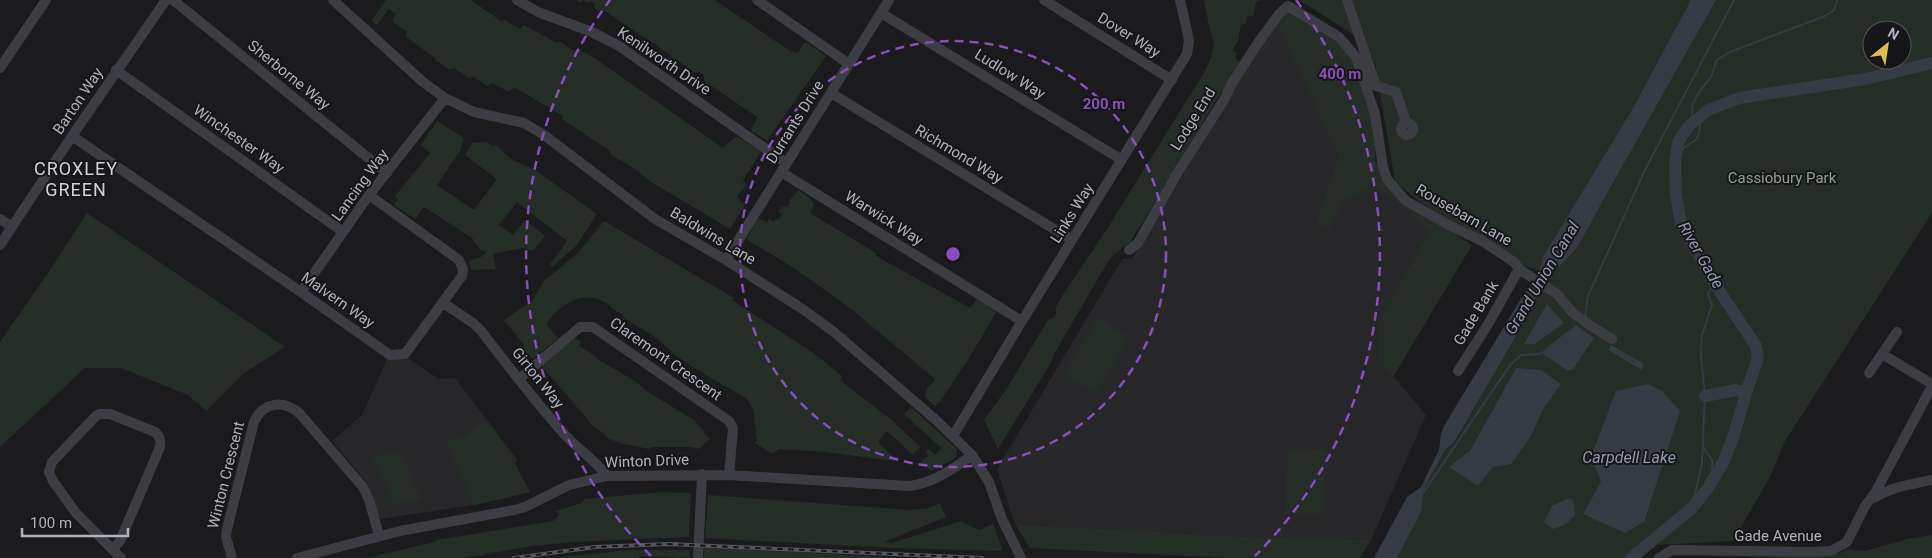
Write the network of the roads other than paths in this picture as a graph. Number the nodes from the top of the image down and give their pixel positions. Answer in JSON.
{"nodes":[{"id":1,"x":46,"y":0,"type":"edge"},
{"id":2,"x":166,"y":0,"type":"edge"},
{"id":3,"x":173,"y":0,"type":"edge"},
{"id":4,"x":332,"y":0,"type":"edge"},
{"id":5,"x":517,"y":0,"type":"edge"},
{"id":6,"x":758,"y":0,"type":"edge"},
{"id":7,"x":889,"y":0,"type":"edge"},
{"id":8,"x":1044,"y":0,"type":"edge"},
{"id":9,"x":1180,"y":0,"type":"edge"},
{"id":10,"x":1347,"y":0,"type":"edge"},
{"id":11,"x":1287,"y":3,"type":"edge"},
{"id":12,"x":881,"y":12,"type":"junction"},
{"id":13,"x":849,"y":64,"type":"junction"},
{"id":14,"x":0,"y":68,"type":"edge"},
{"id":15,"x":116,"y":70,"type":"junction"},
{"id":16,"x":1172,"y":80,"type":"junction"},
{"id":17,"x":831,"y":93,"type":"junction"},
{"id":18,"x":445,"y":98,"type":"junction"},
{"id":19,"x":1406,"y":122,"type":"dead end"},
{"id":20,"x":72,"y":136,"type":"junction"},
{"id":21,"x":1122,"y":160,"type":"junction"},
{"id":22,"x":783,"y":168,"type":"junction"},
{"id":23,"x":387,"y":172,"type":"junction"},
{"id":24,"x":369,"y":195,"type":"junction"},
{"id":25,"x":0,"y":219,"type":"edge"},
{"id":26,"x":12,"y":227,"type":"junction"},
{"id":27,"x":343,"y":232,"type":"junction"},
{"id":28,"x":1072,"y":240,"type":"junction"},
{"id":29,"x":0,"y":245,"type":"edge"},
{"id":30,"x":1129,"y":250,"type":"dead end"},
{"id":31,"x":726,"y":260,"type":"junction"},
{"id":32,"x":1524,"y":272,"type":"junction"},
{"id":33,"x":301,"y":292,"type":"junction"},
{"id":34,"x":443,"y":303,"type":"junction"},
{"id":35,"x":1022,"y":320,"type":"junction"},
{"id":36,"x":1897,"y":332,"type":"dead end"},
{"id":37,"x":1612,"y":339,"type":"dead end"},
{"id":38,"x":1882,"y":354,"type":"junction"},
{"id":39,"x":1458,"y":371,"type":"dead end"},
{"id":40,"x":1869,"y":373,"type":"dead end"},
{"id":41,"x":519,"y":379,"type":"junction"},
{"id":42,"x":1932,"y":385,"type":"edge"},
{"id":43,"x":953,"y":436,"type":"junction"},
{"id":44,"x":972,"y":455,"type":"junction"},
{"id":45,"x":1886,"y":472,"type":"junction"},
{"id":46,"x":702,"y":474,"type":"junction"},
{"id":47,"x":728,"y":475,"type":"junction"},
{"id":48,"x":606,"y":476,"type":"junction"},
{"id":49,"x":1932,"y":480,"type":"edge"},
{"id":50,"x":1897,"y":487,"type":"junction"},
{"id":51,"x":1871,"y":500,"type":"junction"},
{"id":52,"x":379,"y":536,"type":"junction"},
{"id":53,"x":113,"y":549,"type":"junction"},
{"id":54,"x":121,"y":558,"type":"edge"},
{"id":55,"x":232,"y":558,"type":"edge"},
{"id":56,"x":297,"y":558,"type":"edge"},
{"id":57,"x":698,"y":558,"type":"edge"},
{"id":58,"x":1021,"y":558,"type":"edge"},
{"id":59,"x":1658,"y":558,"type":"edge"}],
"edges":[{"from":1,"to":14,"type":"street"},
{"from":2,"to":15,"type":"street","name":"Barton Way"},
{"from":3,"to":23,"type":"street","name":"Sherborne Way"},
{"from":4,"to":18,"type":"street","name":"Baldwins Lane"},
{"from":5,"to":22,"type":"street","name":"Kenilworth Drive"},
{"from":6,"to":13,"type":"street"},
{"from":7,"to":12,"type":"street","name":"Durrants Drive"},
{"from":8,"to":16,"type":"street","name":"Dover Way"},
{"from":9,"to":16,"type":"street","name":"Links Way"},
{"from":10,"to":19,"type":"street"},
{"from":11,"to":30,"type":"street","name":"Lodge End"},
{"from":11,"to":32,"type":"street","name":"Rousebarn Lane"},
{"from":12,"to":13,"type":"street","name":"Durrants Drive"},
{"from":12,"to":21,"type":"street","name":"Ludlow Way"},
{"from":13,"to":17,"type":"street","name":"Durrants Drive"},
{"from":15,"to":20,"type":"street","name":"Barton Way"},
{"from":15,"to":27,"type":"street","name":"Winchester Way"},
{"from":16,"to":21,"type":"street","name":"Links Way"},
{"from":17,"to":22,"type":"street","name":"Durrants Drive"},
{"from":17,"to":28,"type":"street","name":"Richmond Way"},
{"from":18,"to":23,"type":"street","name":"Lancing Way"},
{"from":18,"to":31,"type":"street","name":"Baldwins Lane"},
{"from":20,"to":26,"type":"street","name":"Barton Way"},
{"from":20,"to":33,"type":"street","name":"Malvern Way"},
{"from":21,"to":28,"type":"street","name":"Links Way"},
{"from":22,"to":31,"type":"street","name":"Durrants Drive"},
{"from":22,"to":35,"type":"street","name":"Warwick Way"},
{"from":23,"to":24,"type":"street","name":"Lancing Way"},
{"from":24,"to":27,"type":"street","name":"Lancing Way"},
{"from":24,"to":34,"type":"street","name":"Malvern Way"},
{"from":25,"to":26,"type":"street"},
{"from":26,"to":29,"type":"street","name":"Barton Way"},
{"from":27,"to":33,"type":"street","name":"Lancing Way"},
{"from":28,"to":35,"type":"street","name":"Links Way"},
{"from":31,"to":43,"type":"street","name":"Baldwins Lane"},
{"from":32,"to":37,"type":"street","name":"Rousebarn Lane"},
{"from":32,"to":39,"type":"street","name":"Gade Bank"},
{"from":33,"to":34,"type":"street","name":"Malvern Way"},
{"from":34,"to":41,"type":"street","name":"Girton Way"},
{"from":35,"to":43,"type":"street","name":"Links Way"},
{"from":36,"to":38,"type":"street"},
{"from":38,"to":40,"type":"street"},
{"from":38,"to":42,"type":"street"},
{"from":41,"to":47,"type":"street","name":"Claremont Crescent"},
{"from":41,"to":48,"type":"street","name":"Girton Way"},
{"from":42,"to":45,"type":"street","name":"Gade Avenue"},
{"from":43,"to":44,"type":"street","name":"Baldwins Lane"},
{"from":44,"to":47,"type":"street","name":"Winton Drive"},
{"from":44,"to":58,"type":"street","name":"Baldwins Lane"},
{"from":45,"to":50,"type":"street"},
{"from":45,"to":51,"type":"street","name":"Gade Avenue"},
{"from":46,"to":47,"type":"street","name":"Winton Drive"},
{"from":46,"to":48,"type":"street","name":"Winton Drive"},
{"from":46,"to":57,"type":"street"},
{"from":48,"to":52,"type":"street","name":"Winton Drive"},
{"from":49,"to":50,"type":"street"},
{"from":50,"to":51,"type":"street"},
{"from":51,"to":59,"type":"street","name":"Gade Avenue"},
{"from":52,"to":55,"type":"street","name":"Winton Crescent"},
{"from":52,"to":56,"type":"street","name":"Winton Drive"},
{"from":53,"to":53,"type":"street"},
{"from":53,"to":54,"type":"street"}]}
